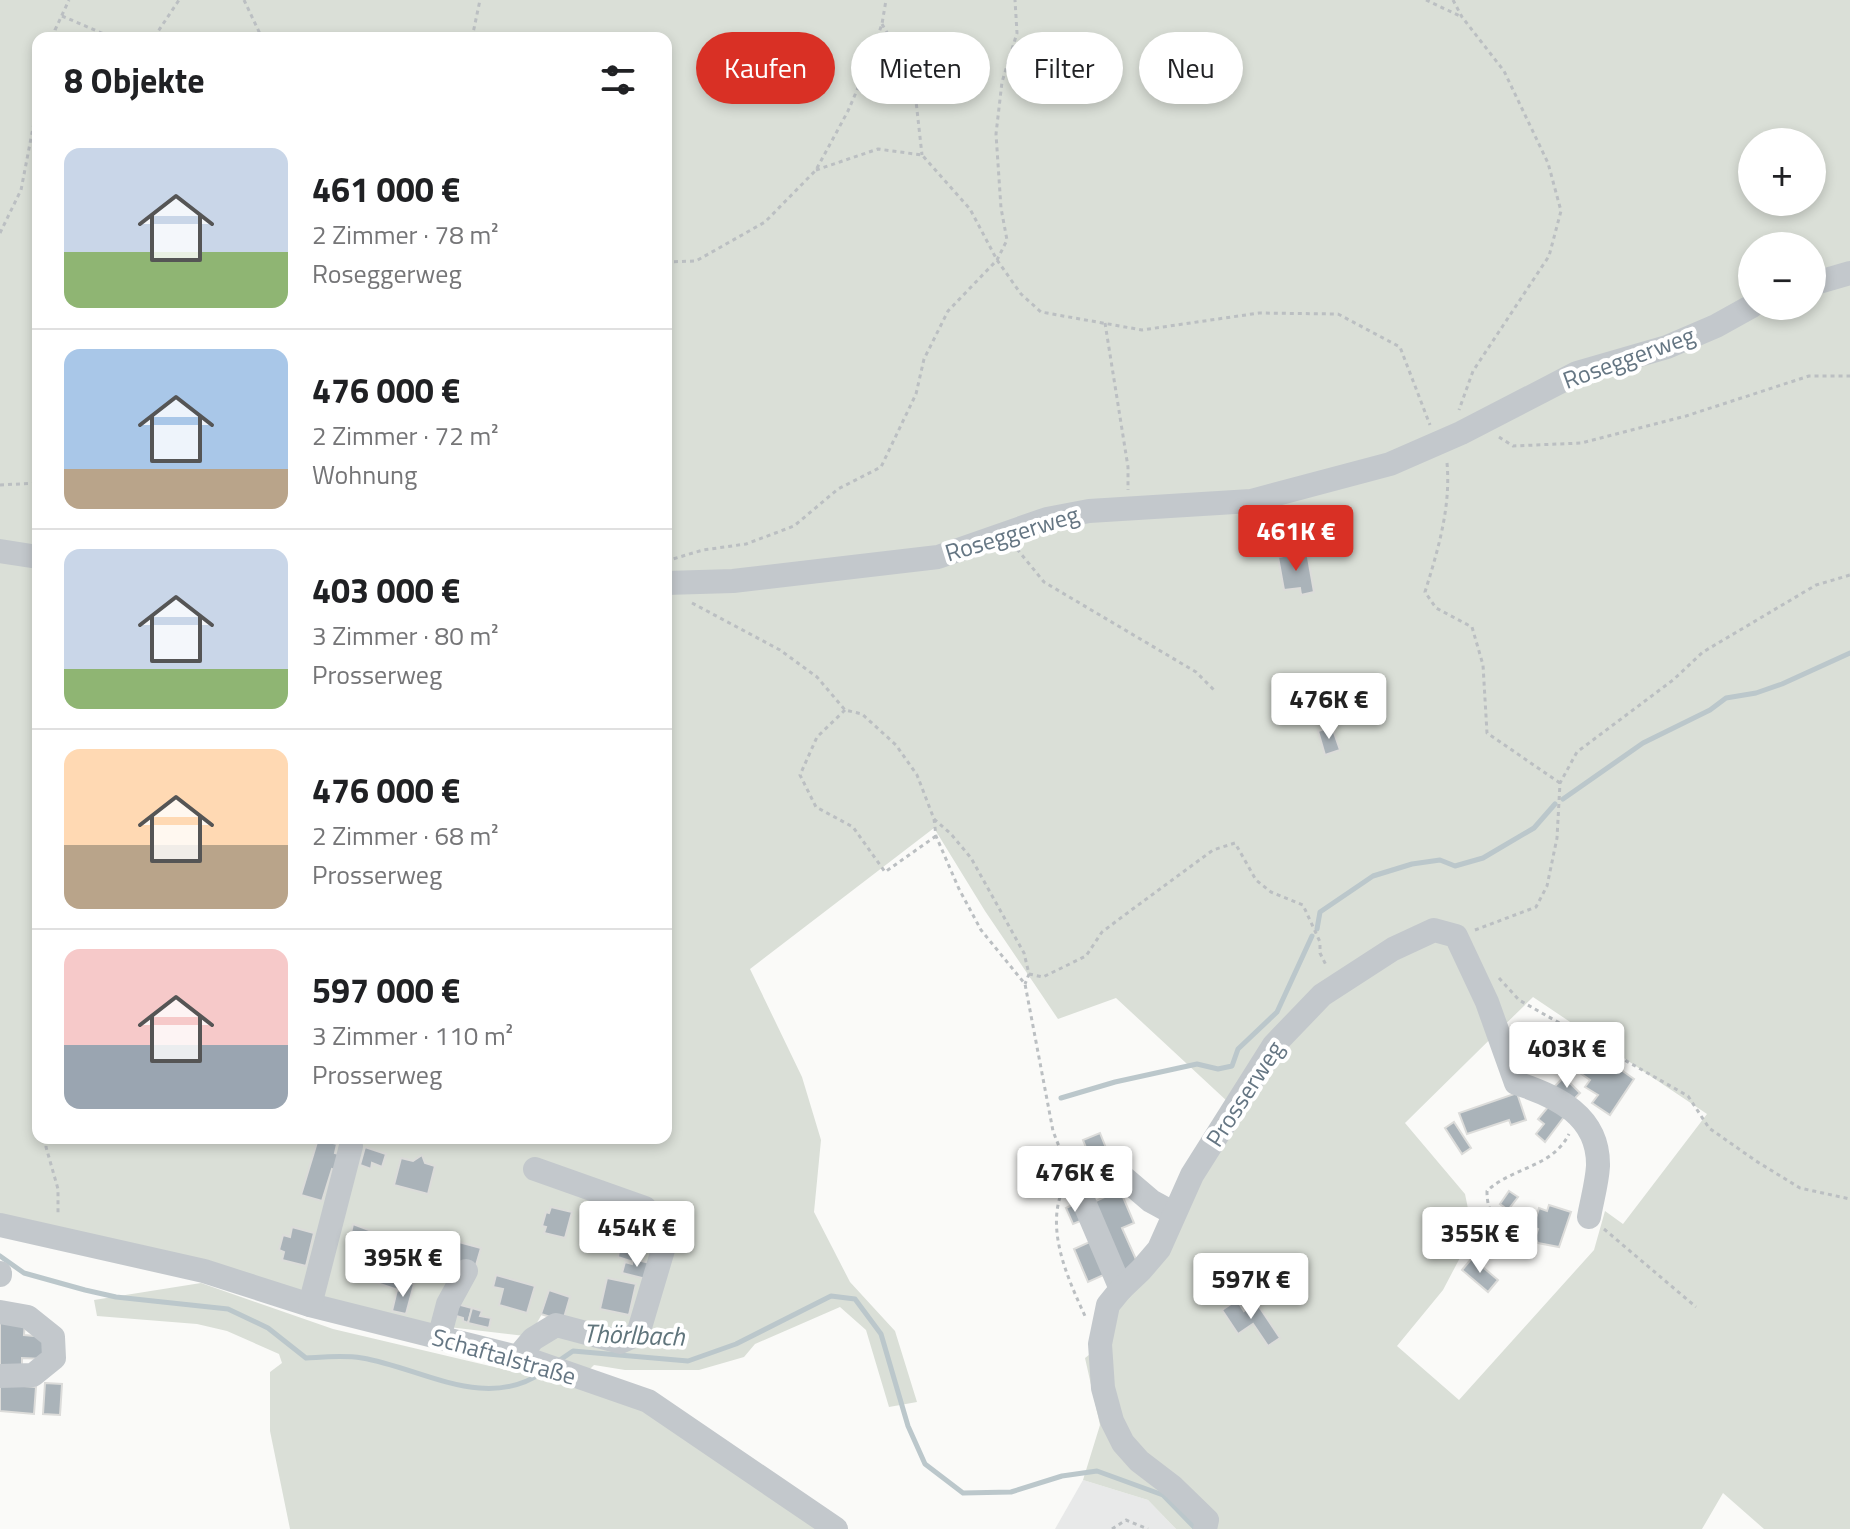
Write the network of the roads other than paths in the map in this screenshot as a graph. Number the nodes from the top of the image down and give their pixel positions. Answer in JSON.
{"nodes":[{"id":1,"x":1850,"y":273,"type":"edge"},
{"id":2,"x":1826,"y":280,"type":"edge"},
{"id":3,"x":1738,"y":314,"type":"edge"},
{"id":4,"x":0,"y":551,"type":"edge"},
{"id":5,"x":32,"y":556,"type":"edge"},
{"id":6,"x":672,"y":583,"type":"edge"},
{"id":7,"x":351,"y":1146,"type":"dead end"},
{"id":8,"x":535,"y":1169,"type":"dead end"},
{"id":9,"x":1173,"y":1213,"type":"junction"},
{"id":10,"x":1589,"y":1217,"type":"road end"},
{"id":11,"x":0,"y":1225,"type":"edge"},
{"id":12,"x":466,"y":1271,"type":"dead end"},
{"id":13,"x":1121,"y":1289,"type":"junction"},
{"id":14,"x":310,"y":1305,"type":"junction"},
{"id":15,"x":0,"y":1312,"type":"edge"},
{"id":16,"x":439,"y":1338,"type":"junction"},
{"id":17,"x":525,"y":1359,"type":"junction"},
{"id":18,"x":0,"y":1376,"type":"edge"},
{"id":19,"x":1211,"y":1526,"type":"edge"},
{"id":20,"x":836,"y":1529,"type":"edge"}],
"edges":[{"from":1,"to":2,"type":"street"},
{"from":3,"to":6,"type":"street","name":"Roseggerweg"},
{"from":4,"to":5,"type":"street"},
{"from":7,"to":14,"type":"street"},
{"from":8,"to":17,"type":"street"},
{"from":9,"to":10,"type":"street","name":"Prosserweg"},
{"from":9,"to":13,"type":"street","name":"Prosserweg"},
{"from":9,"to":13,"type":"street"},
{"from":11,"to":14,"type":"street","name":"Schaftalstraße"},
{"from":12,"to":16,"type":"street"},
{"from":13,"to":19,"type":"street","name":"Prosserweg"},
{"from":14,"to":16,"type":"street","name":"Schaftalstraße"},
{"from":15,"to":18,"type":"street"},
{"from":16,"to":17,"type":"street","name":"Schaftalstraße"},
{"from":17,"to":20,"type":"street","name":"Schaftalstraße"}]}
